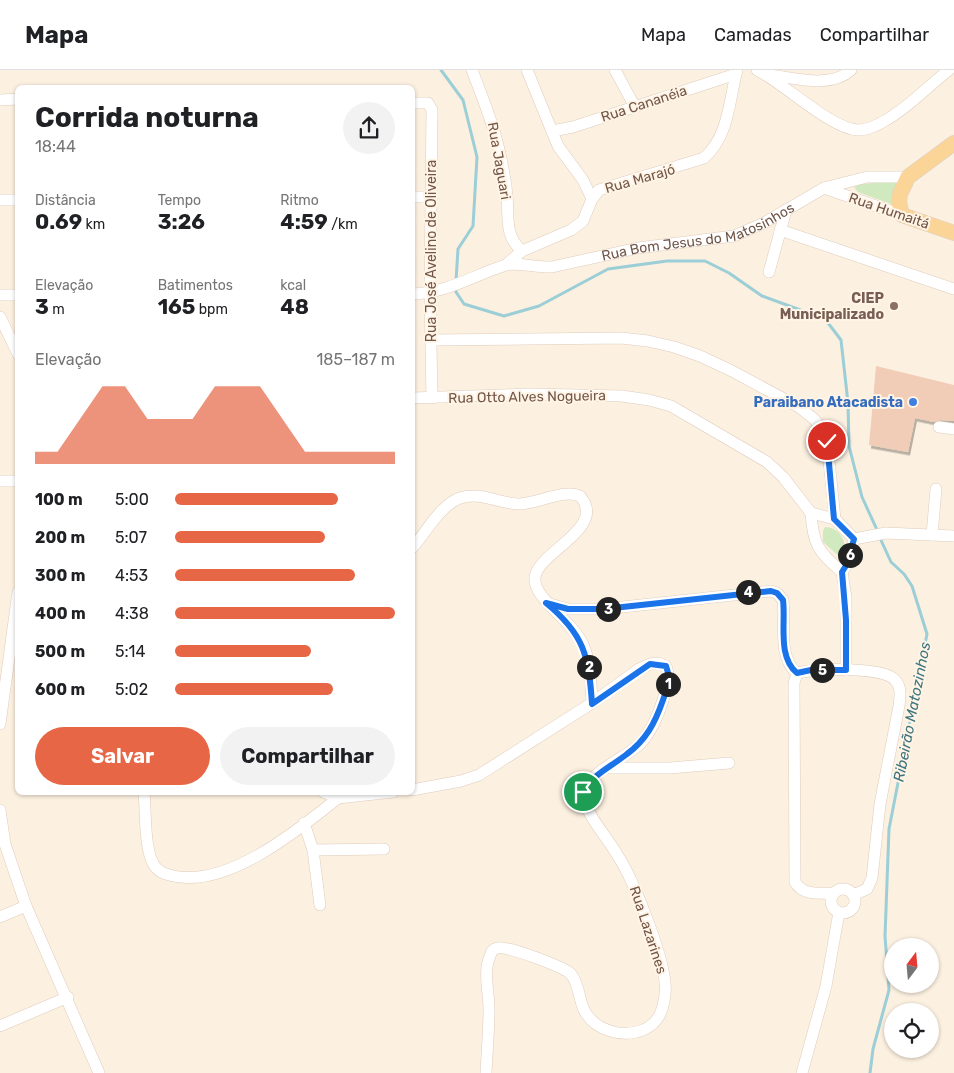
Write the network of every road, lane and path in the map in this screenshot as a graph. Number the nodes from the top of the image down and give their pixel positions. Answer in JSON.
{"nodes":[{"id":1,"x":472,"y":70,"type":"edge"},
{"id":2,"x":527,"y":70,"type":"edge"},
{"id":3,"x":614,"y":70,"type":"edge"},
{"id":4,"x":851,"y":70,"type":"edge"},
{"id":5,"x":949,"y":70,"type":"edge"},
{"id":6,"x":737,"y":72,"type":"edge"},
{"id":7,"x":762,"y":72,"type":"edge"},
{"id":8,"x":15,"y":99,"type":"edge"},
{"id":9,"x":0,"y":100,"type":"edge"},
{"id":10,"x":415,"y":102,"type":"edge"},
{"id":11,"x":635,"y":107,"type":"junction"},
{"id":12,"x":552,"y":131,"type":"junction"},
{"id":13,"x":954,"y":143,"type":"edge"},
{"id":14,"x":908,"y":177,"type":"junction"},
{"id":15,"x":824,"y":188,"type":"junction"},
{"id":16,"x":415,"y":197,"type":"edge"},
{"id":17,"x":432,"y":197,"type":"junction"},
{"id":18,"x":592,"y":199,"type":"junction"},
{"id":19,"x":0,"y":200,"type":"edge"},
{"id":20,"x":15,"y":200,"type":"edge"},
{"id":21,"x":786,"y":210,"type":"junction"},
{"id":22,"x":902,"y":216,"type":"junction"},
{"id":23,"x":780,"y":230,"type":"junction"},
{"id":24,"x":954,"y":233,"type":"edge"},
{"id":25,"x":522,"y":251,"type":"junction"},
{"id":26,"x":508,"y":264,"type":"junction"},
{"id":27,"x":768,"y":272,"type":"dead end"},
{"id":28,"x":954,"y":289,"type":"edge"},
{"id":29,"x":430,"y":293,"type":"junction"},
{"id":30,"x":415,"y":294,"type":"edge"},
{"id":31,"x":0,"y":295,"type":"edge"},
{"id":32,"x":15,"y":295,"type":"edge"},
{"id":33,"x":0,"y":317,"type":"edge"},
{"id":34,"x":431,"y":340,"type":"junction"},
{"id":35,"x":15,"y":348,"type":"edge"},
{"id":36,"x":415,"y":398,"type":"edge"},
{"id":37,"x":432,"y":398,"type":"junction"},
{"id":38,"x":939,"y":427,"type":"dead end"},
{"id":39,"x":954,"y":429,"type":"edge"},
{"id":40,"x":0,"y":481,"type":"edge"},
{"id":41,"x":15,"y":481,"type":"edge"},
{"id":42,"x":936,"y":488,"type":"dead end"},
{"id":43,"x":811,"y":513,"type":"junction"},
{"id":44,"x":834,"y":519,"type":"junction"},
{"id":45,"x":932,"y":535,"type":"junction"},
{"id":46,"x":954,"y":536,"type":"edge"},
{"id":47,"x":854,"y":539,"type":"junction"},
{"id":48,"x":415,"y":544,"type":"edge"},
{"id":49,"x":842,"y":572,"type":"junction"},
{"id":50,"x":546,"y":603,"type":"junction"},
{"id":51,"x":15,"y":611,"type":"edge"},
{"id":52,"x":846,"y":670,"type":"junction"},
{"id":53,"x":797,"y":673,"type":"junction"},
{"id":54,"x":1,"y":697,"type":"edge"},
{"id":55,"x":592,"y":704,"type":"junction"},
{"id":56,"x":0,"y":724,"type":"edge"},
{"id":57,"x":729,"y":763,"type":"dead end"},
{"id":58,"x":606,"y":768,"type":"junction"},
{"id":59,"x":415,"y":789,"type":"edge"},
{"id":60,"x":144,"y":795,"type":"edge"},
{"id":61,"x":330,"y":795,"type":"edge"},
{"id":62,"x":366,"y":795,"type":"edge"},
{"id":63,"x":338,"y":798,"type":"junction"},
{"id":64,"x":0,"y":816,"type":"edge"},
{"id":65,"x":304,"y":823,"type":"junction"},
{"id":66,"x":384,"y":849,"type":"dead end"},
{"id":67,"x":313,"y":850,"type":"junction"},
{"id":68,"x":834,"y":893,"type":"junction"},
{"id":69,"x":853,"y":895,"type":"junction"},
{"id":70,"x":320,"y":905,"type":"dead end"},
{"id":71,"x":26,"y":906,"type":"junction"},
{"id":72,"x":839,"y":912,"type":"junction"},
{"id":73,"x":0,"y":917,"type":"edge"},
{"id":74,"x":68,"y":997,"type":"junction"},
{"id":75,"x":0,"y":1026,"type":"edge"},
{"id":76,"x":99,"y":1073,"type":"edge"},
{"id":77,"x":486,"y":1073,"type":"edge"},
{"id":78,"x":802,"y":1073,"type":"edge"}],
"edges":[{"from":1,"to":25,"type":"street","name":"Rua Jaguari"},
{"from":2,"to":12,"type":"street"},
{"from":3,"to":11,"type":"street"},
{"from":4,"to":7,"type":"street"},
{"from":5,"to":7,"type":"street"},
{"from":6,"to":11,"type":"street","name":"Rua Cananéia"},
{"from":6,"to":18,"type":"street","name":"Rua Marajó"},
{"from":8,"to":9,"type":"street"},
{"from":10,"to":17,"type":"street","name":"Rua José Avelino de Oliveira"},
{"from":11,"to":12,"type":"street","name":"Rua Cananéia"},
{"from":12,"to":18,"type":"street"},
{"from":13,"to":14,"type":"main road"},
{"from":14,"to":15,"type":"street","name":"Rua Bom Jesus do Matosinhos"},
{"from":14,"to":22,"type":"main road"},
{"from":15,"to":21,"type":"street","name":"Rua Bom Jesus do Matosinhos"},
{"from":15,"to":22,"type":"street","name":"Rua Humaitá"},
{"from":16,"to":17,"type":"street"},
{"from":17,"to":29,"type":"street","name":"Rua José Avelino de Oliveira"},
{"from":18,"to":25,"type":"street","name":"Rua Marajó"},
{"from":19,"to":20,"type":"street"},
{"from":21,"to":23,"type":"street"},
{"from":21,"to":26,"type":"street","name":"Rua Bom Jesus do Matosinhos"},
{"from":22,"to":24,"type":"main road","name":"Rua Humaitá"},
{"from":23,"to":27,"type":"street"},
{"from":23,"to":28,"type":"street"},
{"from":25,"to":26,"type":"street","name":"Rua Marajó"},
{"from":26,"to":29,"type":"street","name":"Rua Bom Jesus do Matosinhos"},
{"from":29,"to":30,"type":"street","name":"Rua Bom Jesus do Matosinhos"},
{"from":29,"to":34,"type":"street","name":"Rua José Avelino de Oliveira"},
{"from":31,"to":32,"type":"street"},
{"from":33,"to":35,"type":"street"},
{"from":34,"to":37,"type":"street","name":"Rua José Avelino de Oliveira"},
{"from":34,"to":44,"type":"street"},
{"from":36,"to":37,"type":"street","name":"Rua Otto Alves Nogueira"},
{"from":37,"to":43,"type":"street","name":"Rua Otto Alves Nogueira"},
{"from":38,"to":39,"type":"street"},
{"from":40,"to":41,"type":"street"},
{"from":42,"to":45,"type":"street"},
{"from":43,"to":44,"type":"street"},
{"from":43,"to":49,"type":"street"},
{"from":44,"to":47,"type":"street"},
{"from":45,"to":46,"type":"street"},
{"from":45,"to":47,"type":"street"},
{"from":47,"to":49,"type":"street"},
{"from":48,"to":50,"type":"street"},
{"from":49,"to":52,"type":"street"},
{"from":50,"to":53,"type":"street"},
{"from":50,"to":55,"type":"street"},
{"from":51,"to":54,"type":"street"},
{"from":52,"to":53,"type":"street"},
{"from":52,"to":69,"type":"street"},
{"from":53,"to":68,"type":"street"},
{"from":54,"to":56,"type":"street"},
{"from":55,"to":58,"type":"street","name":"Rua Lazarines"},
{"from":55,"to":59,"type":"street","name":"Rua Lazarines"},
{"from":57,"to":58,"type":"street"},
{"from":58,"to":77,"type":"street","name":"Rua Lazarines"},
{"from":60,"to":65,"type":"street"},
{"from":61,"to":63,"type":"street"},
{"from":62,"to":63,"type":"street"},
{"from":63,"to":65,"type":"street"},
{"from":64,"to":71,"type":"street"},
{"from":65,"to":67,"type":"street"},
{"from":66,"to":67,"type":"street"},
{"from":67,"to":70,"type":"street"},
{"from":68,"to":69,"type":"street"},
{"from":68,"to":72,"type":"street"},
{"from":69,"to":72,"type":"street"},
{"from":71,"to":73,"type":"street"},
{"from":71,"to":74,"type":"street"},
{"from":72,"to":78,"type":"street"},
{"from":74,"to":75,"type":"street"},
{"from":74,"to":76,"type":"street"}]}
